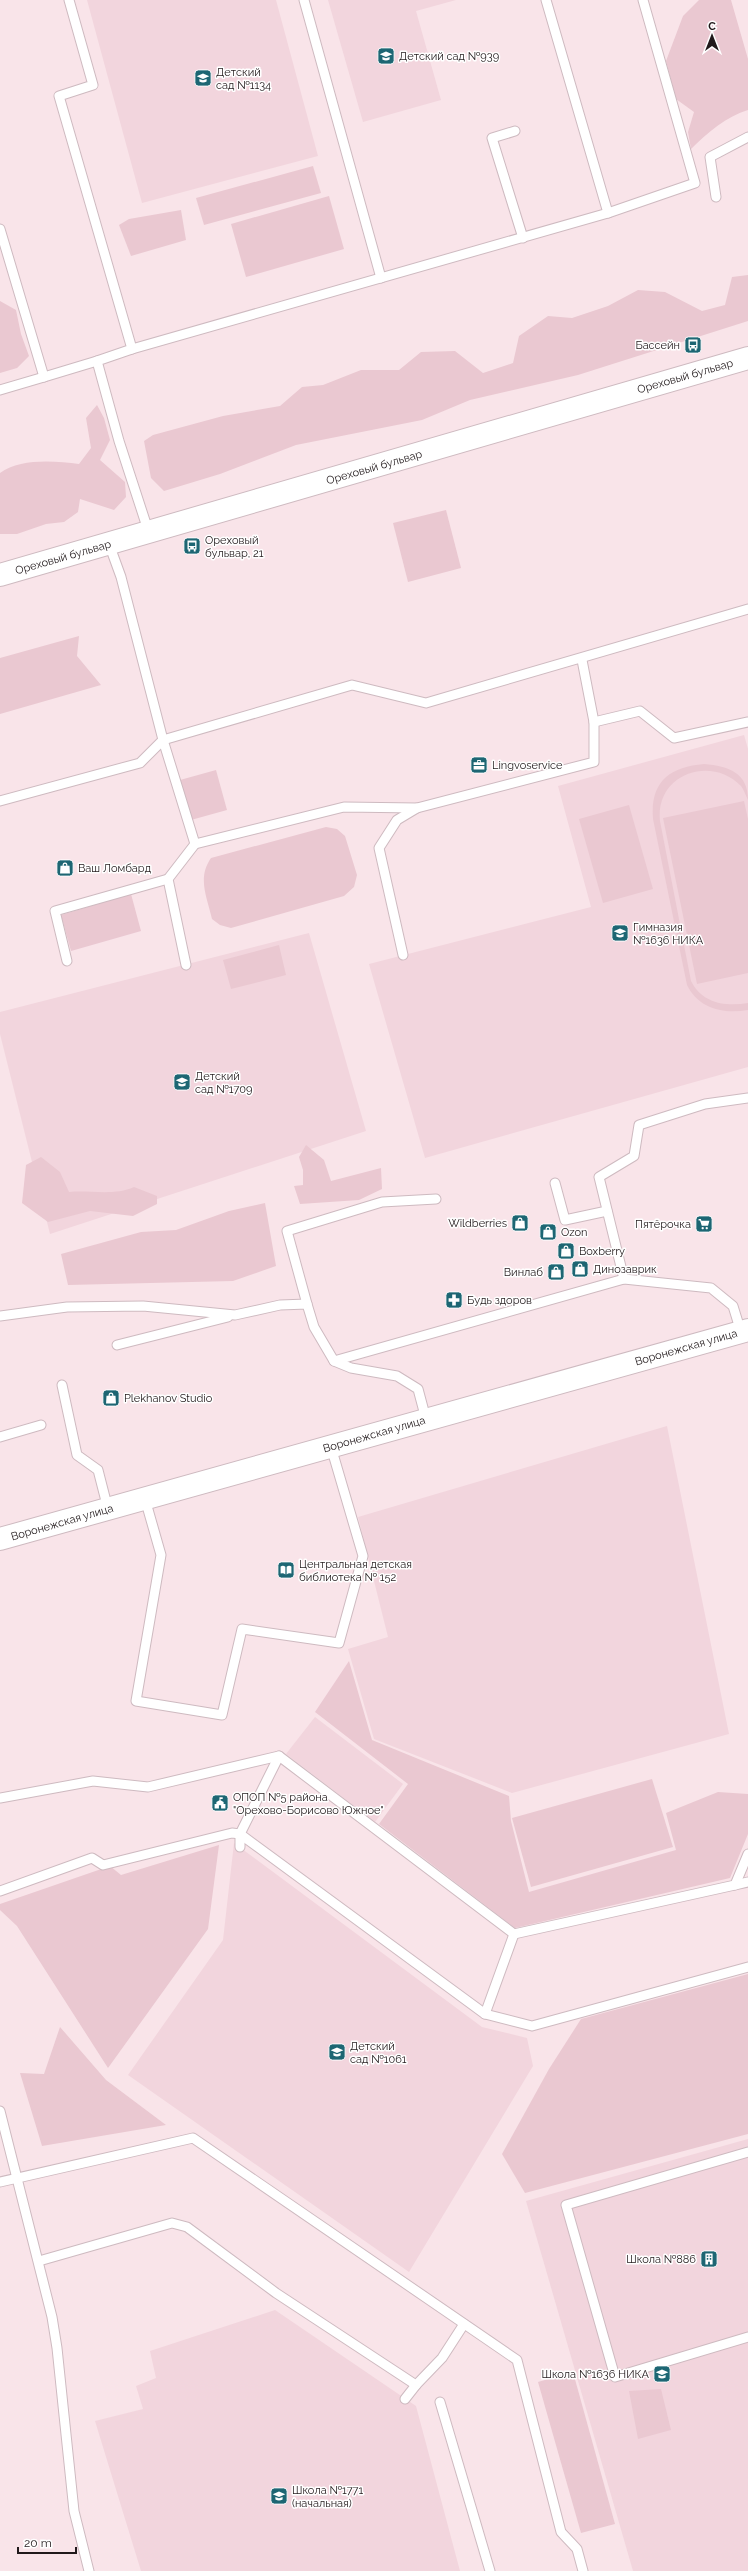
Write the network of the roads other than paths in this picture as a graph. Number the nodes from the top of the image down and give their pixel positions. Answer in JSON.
{"nodes":[{"id":1,"x":69,"y":0,"type":"edge"},
{"id":2,"x":304,"y":0,"type":"edge"},
{"id":3,"x":546,"y":0,"type":"edge"},
{"id":4,"x":643,"y":0,"type":"edge"},
{"id":5,"x":515,"y":131,"type":"dead end"},
{"id":6,"x":748,"y":137,"type":"edge"},
{"id":7,"x":716,"y":197,"type":"dead end"},
{"id":8,"x":608,"y":213,"type":"junction"},
{"id":9,"x":0,"y":229,"type":"edge"},
{"id":10,"x":523,"y":238,"type":"junction"},
{"id":11,"x":381,"y":278,"type":"junction"},
{"id":12,"x":132,"y":349,"type":"junction"},
{"id":13,"x":748,"y":358,"type":"edge"},
{"id":14,"x":97,"y":361,"type":"junction"},
{"id":15,"x":44,"y":377,"type":"junction"},
{"id":16,"x":0,"y":390,"type":"edge"},
{"id":17,"x":149,"y":532,"type":"junction"},
{"id":18,"x":109,"y":544,"type":"junction"},
{"id":19,"x":0,"y":575,"type":"edge"},
{"id":20,"x":748,"y":610,"type":"edge"},
{"id":21,"x":582,"y":660,"type":"junction"},
{"id":22,"x":594,"y":722,"type":"junction"},
{"id":23,"x":748,"y":722,"type":"edge"},
{"id":24,"x":163,"y":740,"type":"junction"},
{"id":25,"x":0,"y":801,"type":"edge"},
{"id":26,"x":417,"y":808,"type":"junction"},
{"id":27,"x":195,"y":844,"type":"junction"},
{"id":28,"x":168,"y":879,"type":"junction"},
{"id":29,"x":403,"y":955,"type":"dead end"},
{"id":30,"x":67,"y":961,"type":"dead end"},
{"id":31,"x":186,"y":965,"type":"dead end"},
{"id":32,"x":748,"y":1098,"type":"edge"},
{"id":33,"x":555,"y":1183,"type":"dead end"},
{"id":34,"x":436,"y":1199,"type":"dead end"},
{"id":35,"x":607,"y":1210,"type":"junction"},
{"id":36,"x":624,"y":1278,"type":"junction"},
{"id":37,"x":307,"y":1304,"type":"junction"},
{"id":38,"x":235,"y":1315,"type":"junction"},
{"id":39,"x":0,"y":1316,"type":"edge"},
{"id":40,"x":744,"y":1331,"type":"edge"},
{"id":41,"x":117,"y":1345,"type":"dead end"},
{"id":42,"x":334,"y":1361,"type":"junction"},
{"id":43,"x":62,"y":1385,"type":"dead end"},
{"id":44,"x":426,"y":1419,"type":"junction"},
{"id":45,"x":41,"y":1425,"type":"dead end"},
{"id":46,"x":0,"y":1437,"type":"edge"},
{"id":47,"x":331,"y":1447,"type":"junction"},
{"id":48,"x":145,"y":1499,"type":"junction"},
{"id":49,"x":108,"y":1509,"type":"junction"},
{"id":50,"x":0,"y":1539,"type":"edge"},
{"id":51,"x":279,"y":1756,"type":"junction"},
{"id":52,"x":0,"y":1798,"type":"edge"},
{"id":53,"x":240,"y":1834,"type":"junction"},
{"id":54,"x":240,"y":1847,"type":"dead end"},
{"id":55,"x":748,"y":1854,"type":"edge"},
{"id":56,"x":748,"y":1882,"type":"edge"},
{"id":57,"x":735,"y":1885,"type":"junction"},
{"id":58,"x":0,"y":1891,"type":"edge"},
{"id":59,"x":514,"y":1934,"type":"junction"},
{"id":60,"x":748,"y":1967,"type":"edge"},
{"id":61,"x":485,"y":2014,"type":"junction"},
{"id":62,"x":0,"y":2111,"type":"edge"},
{"id":63,"x":748,"y":2152,"type":"edge"},
{"id":64,"x":18,"y":2177,"type":"junction"},
{"id":65,"x":0,"y":2182,"type":"edge"},
{"id":66,"x":39,"y":2261,"type":"junction"},
{"id":67,"x":464,"y":2324,"type":"junction"},
{"id":68,"x":748,"y":2337,"type":"edge"},
{"id":69,"x":416,"y":2385,"type":"junction"},
{"id":70,"x":405,"y":2399,"type":"dead end"},
{"id":71,"x":440,"y":2402,"type":"dead end"},
{"id":72,"x":89,"y":2571,"type":"edge"},
{"id":73,"x":490,"y":2571,"type":"edge"},
{"id":74,"x":583,"y":2571,"type":"edge"}],
"edges":[{"from":1,"to":12,"type":"lane"},
{"from":2,"to":11,"type":"lane"},
{"from":3,"to":8,"type":"lane"},
{"from":4,"to":8,"type":"lane"},
{"from":5,"to":10,"type":"lane"},
{"from":6,"to":7,"type":"lane"},
{"from":8,"to":10,"type":"lane"},
{"from":9,"to":15,"type":"lane"},
{"from":10,"to":11,"type":"lane"},
{"from":11,"to":12,"type":"lane"},
{"from":12,"to":14,"type":"lane"},
{"from":13,"to":17,"type":"main road","name":"Ореховый бульвар"},
{"from":14,"to":15,"type":"lane"},
{"from":14,"to":17,"type":"lane"},
{"from":15,"to":16,"type":"lane"},
{"from":17,"to":18,"type":"main road","name":"Ореховый бульвар"},
{"from":18,"to":19,"type":"main road","name":"Ореховый бульвар"},
{"from":18,"to":24,"type":"lane"},
{"from":20,"to":21,"type":"lane"},
{"from":21,"to":22,"type":"lane"},
{"from":21,"to":24,"type":"lane"},
{"from":22,"to":23,"type":"lane"},
{"from":22,"to":26,"type":"lane"},
{"from":24,"to":25,"type":"lane"},
{"from":24,"to":27,"type":"lane"},
{"from":26,"to":27,"type":"lane"},
{"from":26,"to":29,"type":"lane"},
{"from":27,"to":28,"type":"lane"},
{"from":28,"to":30,"type":"lane"},
{"from":28,"to":31,"type":"lane"},
{"from":32,"to":35,"type":"lane"},
{"from":33,"to":35,"type":"lane"},
{"from":34,"to":37,"type":"lane"},
{"from":35,"to":36,"type":"lane"},
{"from":36,"to":40,"type":"lane"},
{"from":36,"to":42,"type":"lane"},
{"from":37,"to":38,"type":"lane"},
{"from":37,"to":42,"type":"lane"},
{"from":38,"to":39,"type":"lane"},
{"from":38,"to":41,"type":"lane"},
{"from":40,"to":44,"type":"main road","name":"Воронежская улица"},
{"from":42,"to":44,"type":"lane"},
{"from":43,"to":49,"type":"lane"},
{"from":44,"to":47,"type":"main road","name":"Воронежская улица"},
{"from":45,"to":46,"type":"lane"},
{"from":47,"to":48,"type":"main road","name":"Воронежская улица"},
{"from":47,"to":48,"type":"lane"},
{"from":48,"to":49,"type":"main road","name":"Воронежская улица"},
{"from":49,"to":50,"type":"main road","name":"Воронежская улица"},
{"from":51,"to":52,"type":"lane"},
{"from":51,"to":53,"type":"lane"},
{"from":51,"to":59,"type":"lane"},
{"from":53,"to":54,"type":"lane"},
{"from":53,"to":58,"type":"lane"},
{"from":53,"to":61,"type":"lane"},
{"from":55,"to":57,"type":"lane"},
{"from":56,"to":57,"type":"lane"},
{"from":57,"to":59,"type":"lane"},
{"from":59,"to":61,"type":"lane"},
{"from":60,"to":61,"type":"lane"},
{"from":62,"to":64,"type":"lane"},
{"from":63,"to":68,"type":"lane"},
{"from":64,"to":65,"type":"lane"},
{"from":64,"to":66,"type":"lane"},
{"from":64,"to":67,"type":"lane"},
{"from":66,"to":69,"type":"lane"},
{"from":66,"to":72,"type":"lane"},
{"from":67,"to":69,"type":"lane"},
{"from":67,"to":74,"type":"lane"},
{"from":69,"to":70,"type":"lane"},
{"from":71,"to":73,"type":"lane"}]}
